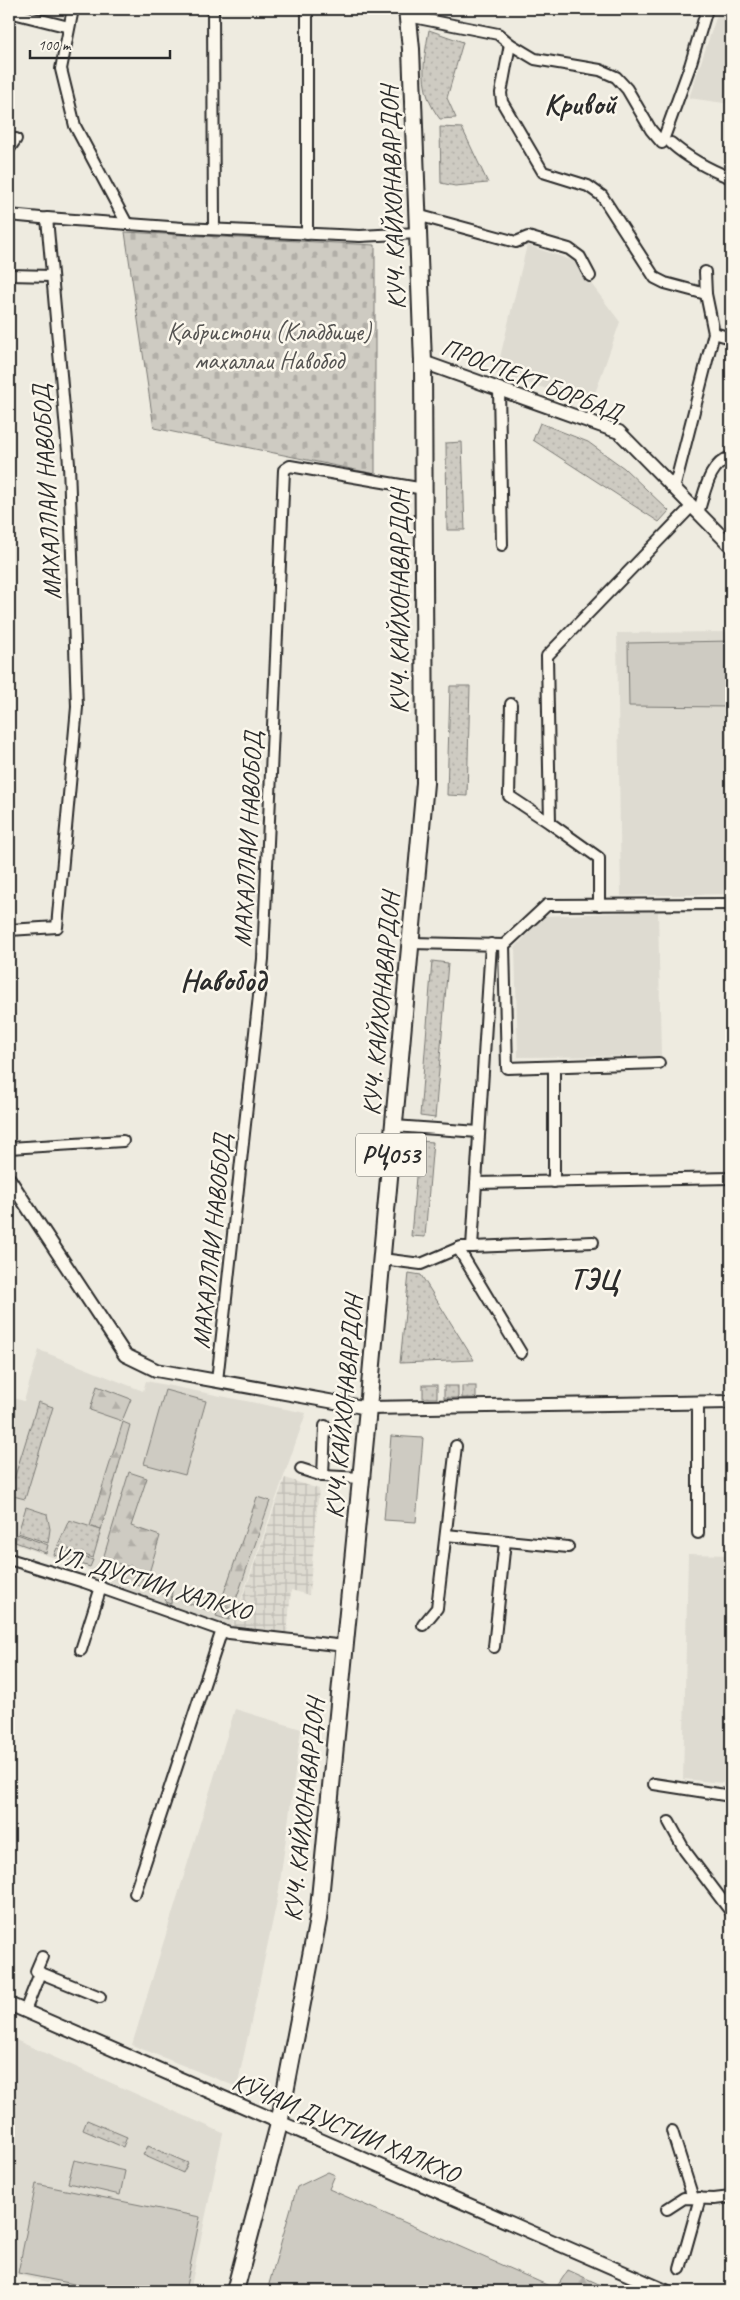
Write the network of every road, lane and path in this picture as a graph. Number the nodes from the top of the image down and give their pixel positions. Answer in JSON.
{"nodes":[{"id":1,"x":73,"y":9,"type":"edge"},
{"id":2,"x":213,"y":9,"type":"edge"},
{"id":3,"x":307,"y":9,"type":"edge"},
{"id":4,"x":707,"y":9,"type":"edge"},
{"id":5,"x":9,"y":12,"type":"edge"},
{"id":6,"x":407,"y":12,"type":"edge"},
{"id":7,"x":69,"y":27,"type":"junction"},
{"id":8,"x":510,"y":44,"type":"junction"},
{"id":9,"x":16,"y":139,"type":"dead end"},
{"id":10,"x":667,"y":143,"type":"junction"},
{"id":11,"x":9,"y":149,"type":"edge"},
{"id":12,"x":731,"y":178,"type":"edge"},
{"id":13,"x":9,"y":215,"type":"edge"},
{"id":14,"x":417,"y":215,"type":"junction"},
{"id":15,"x":49,"y":218,"type":"junction"},
{"id":16,"x":128,"y":224,"type":"junction"},
{"id":17,"x":214,"y":229,"type":"junction"},
{"id":18,"x":418,"y":233,"type":"junction"},
{"id":19,"x":307,"y":234,"type":"junction"},
{"id":20,"x":705,"y":272,"type":"dead end"},
{"id":21,"x":9,"y":275,"type":"edge"},
{"id":22,"x":52,"y":276,"type":"junction"},
{"id":23,"x":590,"y":276,"type":"dead end"},
{"id":24,"x":706,"y":294,"type":"junction"},
{"id":25,"x":714,"y":333,"type":"junction"},
{"id":26,"x":731,"y":338,"type":"edge"},
{"id":27,"x":423,"y":362,"type":"junction"},
{"id":28,"x":499,"y":389,"type":"junction"},
{"id":29,"x":731,"y":457,"type":"edge"},
{"id":30,"x":424,"y":489,"type":"junction"},
{"id":31,"x":674,"y":489,"type":"junction"},
{"id":32,"x":695,"y":510,"type":"junction"},
{"id":33,"x":502,"y":545,"type":"dead end"},
{"id":34,"x":731,"y":546,"type":"edge"},
{"id":35,"x":511,"y":704,"type":"dead end"},
{"id":36,"x":550,"y":823,"type":"junction"},
{"id":37,"x":731,"y":904,"type":"edge"},
{"id":38,"x":599,"y":905,"type":"junction"},
{"id":39,"x":9,"y":930,"type":"edge"},
{"id":40,"x":411,"y":943,"type":"junction"},
{"id":41,"x":491,"y":944,"type":"junction"},
{"id":42,"x":504,"y":945,"type":"junction"},
{"id":43,"x":659,"y":1063,"type":"dead end"},
{"id":44,"x":554,"y":1067,"type":"junction"},
{"id":45,"x":394,"y":1126,"type":"junction"},
{"id":46,"x":479,"y":1132,"type":"junction"},
{"id":47,"x":123,"y":1141,"type":"dead end"},
{"id":48,"x":9,"y":1148,"type":"edge"},
{"id":49,"x":731,"y":1178,"type":"edge"},
{"id":50,"x":9,"y":1179,"type":"edge"},
{"id":51,"x":554,"y":1182,"type":"junction"},
{"id":52,"x":476,"y":1183,"type":"junction"},
{"id":53,"x":593,"y":1242,"type":"dead end"},
{"id":54,"x":472,"y":1247,"type":"junction"},
{"id":55,"x":458,"y":1248,"type":"junction"},
{"id":56,"x":382,"y":1259,"type":"junction"},
{"id":57,"x":522,"y":1353,"type":"dead end"},
{"id":58,"x":217,"y":1381,"type":"junction"},
{"id":59,"x":698,"y":1402,"type":"junction"},
{"id":60,"x":731,"y":1402,"type":"edge"},
{"id":61,"x":368,"y":1408,"type":"junction"},
{"id":62,"x":325,"y":1426,"type":"dead end"},
{"id":63,"x":456,"y":1446,"type":"dead end"},
{"id":64,"x":302,"y":1470,"type":"dead end"},
{"id":65,"x":323,"y":1476,"type":"junction"},
{"id":66,"x":361,"y":1478,"type":"junction"},
{"id":67,"x":698,"y":1533,"type":"dead end"},
{"id":68,"x":446,"y":1535,"type":"junction"},
{"id":69,"x":505,"y":1542,"type":"junction"},
{"id":70,"x":568,"y":1548,"type":"dead end"},
{"id":71,"x":9,"y":1559,"type":"edge"},
{"id":72,"x":101,"y":1587,"type":"junction"},
{"id":73,"x":423,"y":1625,"type":"dead end"},
{"id":74,"x":222,"y":1630,"type":"junction"},
{"id":75,"x":345,"y":1646,"type":"junction"},
{"id":76,"x":494,"y":1647,"type":"dead end"},
{"id":77,"x":81,"y":1650,"type":"dead end"},
{"id":78,"x":654,"y":1784,"type":"dead end"},
{"id":79,"x":731,"y":1796,"type":"edge"},
{"id":80,"x":670,"y":1822,"type":"dead end"},
{"id":81,"x":135,"y":1893,"type":"dead end"},
{"id":82,"x":731,"y":1912,"type":"edge"},
{"id":83,"x":42,"y":1957,"type":"dead end"},
{"id":84,"x":40,"y":1973,"type":"junction"},
{"id":85,"x":100,"y":1998,"type":"dead end"},
{"id":86,"x":9,"y":2004,"type":"edge"},
{"id":87,"x":26,"y":2011,"type":"junction"},
{"id":88,"x":279,"y":2124,"type":"junction"},
{"id":89,"x":672,"y":2131,"type":"dead end"},
{"id":90,"x":731,"y":2197,"type":"edge"},
{"id":91,"x":697,"y":2198,"type":"junction"},
{"id":92,"x":667,"y":2209,"type":"dead end"},
{"id":93,"x":680,"y":2269,"type":"dead end"},
{"id":94,"x":235,"y":2291,"type":"edge"},
{"id":95,"x":666,"y":2291,"type":"edge"}],
"edges":[{"from":1,"to":7,"type":"street"},
{"from":2,"to":17,"type":"street"},
{"from":3,"to":19,"type":"street"},
{"from":4,"to":10,"type":"street"},
{"from":5,"to":7,"type":"street"},
{"from":6,"to":8,"type":"street"},
{"from":6,"to":14,"type":"main road","name":"КУЧ. КАЙХОНАВАРДОН","number":"РҶ053"},
{"from":7,"to":16,"type":"street"},
{"from":8,"to":10,"type":"street"},
{"from":8,"to":24,"type":"street"},
{"from":9,"to":11,"type":"street"},
{"from":10,"to":12,"type":"street"},
{"from":13,"to":15,"type":"street"},
{"from":14,"to":18,"type":"main road","name":"КУЧ. КАЙХОНАВАРДОН","number":"РҶ053"},
{"from":14,"to":23,"type":"street"},
{"from":15,"to":16,"type":"street"},
{"from":15,"to":22,"type":"street","name":"МАХАЛЛАИ НАВОБОД"},
{"from":16,"to":17,"type":"street"},
{"from":17,"to":19,"type":"street"},
{"from":18,"to":19,"type":"street"},
{"from":18,"to":27,"type":"main road","name":"КУЧ. КАЙХОНАВАРДОН","number":"РҶ053"},
{"from":20,"to":24,"type":"street"},
{"from":21,"to":22,"type":"street"},
{"from":22,"to":39,"type":"street","name":"МАХАЛЛАИ НАВОБОД"},
{"from":24,"to":25,"type":"street"},
{"from":25,"to":26,"type":"street"},
{"from":25,"to":31,"type":"street"},
{"from":27,"to":28,"type":"street","name":"ПРОСПЕКТ БОРБАД"},
{"from":27,"to":30,"type":"main road","name":"КУЧ. КАЙХОНАВАРДОН","number":"РҶ053"},
{"from":28,"to":31,"type":"street","name":"ПРОСПЕКТ БОРБАД"},
{"from":28,"to":33,"type":"street"},
{"from":29,"to":32,"type":"street"},
{"from":30,"to":40,"type":"main road","name":"КУЧ. КАЙХОНАВАРДОН","number":"РҶ053"},
{"from":30,"to":58,"type":"street","name":"МАХАЛЛАИ НАВОБОД"},
{"from":31,"to":32,"type":"street","name":"ПРОСПЕКТ БОРБАД"},
{"from":32,"to":34,"type":"street","name":"ПРОСПЕКТ БОРБАД"},
{"from":32,"to":36,"type":"street"},
{"from":35,"to":36,"type":"street"},
{"from":36,"to":38,"type":"street"},
{"from":37,"to":38,"type":"street"},
{"from":38,"to":42,"type":"street"},
{"from":40,"to":41,"type":"street"},
{"from":40,"to":45,"type":"main road","name":"КУЧ. КАЙХОНАВАРДОН","number":"РҶ053"},
{"from":41,"to":42,"type":"street"},
{"from":41,"to":46,"type":"street"},
{"from":42,"to":44,"type":"street"},
{"from":43,"to":44,"type":"street"},
{"from":44,"to":51,"type":"street"},
{"from":45,"to":46,"type":"street"},
{"from":45,"to":56,"type":"main road","name":"КУЧ. КАЙХОНАВАРДОН","number":"РҶ053"},
{"from":46,"to":52,"type":"street"},
{"from":47,"to":48,"type":"street"},
{"from":49,"to":51,"type":"street"},
{"from":50,"to":58,"type":"street"},
{"from":51,"to":52,"type":"street"},
{"from":52,"to":54,"type":"street"},
{"from":53,"to":54,"type":"street"},
{"from":54,"to":55,"type":"street"},
{"from":55,"to":56,"type":"street"},
{"from":55,"to":57,"type":"street"},
{"from":56,"to":61,"type":"main road","name":"КУЧ. КАЙХОНАВАРДОН","number":"РҶ053"},
{"from":58,"to":61,"type":"street"},
{"from":59,"to":60,"type":"street"},
{"from":59,"to":61,"type":"street"},
{"from":59,"to":67,"type":"street"},
{"from":61,"to":66,"type":"main road","name":"КУЧ. КАЙХОНАВАРДОН","number":"РҶ053"},
{"from":62,"to":65,"type":"street"},
{"from":63,"to":68,"type":"street"},
{"from":64,"to":65,"type":"street"},
{"from":65,"to":66,"type":"street"},
{"from":66,"to":75,"type":"main road","name":"КУЧ. КАЙХОНАВАРДОН","number":"РҶ053"},
{"from":68,"to":69,"type":"street"},
{"from":68,"to":73,"type":"street"},
{"from":69,"to":70,"type":"street"},
{"from":69,"to":76,"type":"street"},
{"from":71,"to":72,"type":"street","name":"УЛ. ДУСТИИ ХАЛКХО"},
{"from":72,"to":74,"type":"street","name":"УЛ. ДУСТИИ ХАЛКХО"},
{"from":72,"to":77,"type":"street"},
{"from":74,"to":75,"type":"street","name":"УЛ. ДУСТИИ ХАЛКХО"},
{"from":74,"to":81,"type":"street"},
{"from":75,"to":88,"type":"main road","name":"КУЧ. КАЙХОНАВАРДОН","number":"РҶ053"},
{"from":78,"to":79,"type":"street"},
{"from":80,"to":82,"type":"street"},
{"from":83,"to":84,"type":"street"},
{"from":84,"to":85,"type":"street"},
{"from":84,"to":87,"type":"street"},
{"from":86,"to":87,"type":"street","name":"КӮЧАИ ДУСТИИ ХАЛКХО"},
{"from":87,"to":88,"type":"street","name":"КӮЧАИ ДУСТИИ ХАЛКХО"},
{"from":88,"to":94,"type":"main road","name":"КУЧ. КАЙХОНАВАРДОН","number":"РҶ053"},
{"from":88,"to":95,"type":"street","name":"КӮЧАИ ДУСТИИ ХАЛКХО"},
{"from":89,"to":91,"type":"street"},
{"from":90,"to":91,"type":"street"},
{"from":91,"to":92,"type":"street"},
{"from":91,"to":93,"type":"street"}]}
